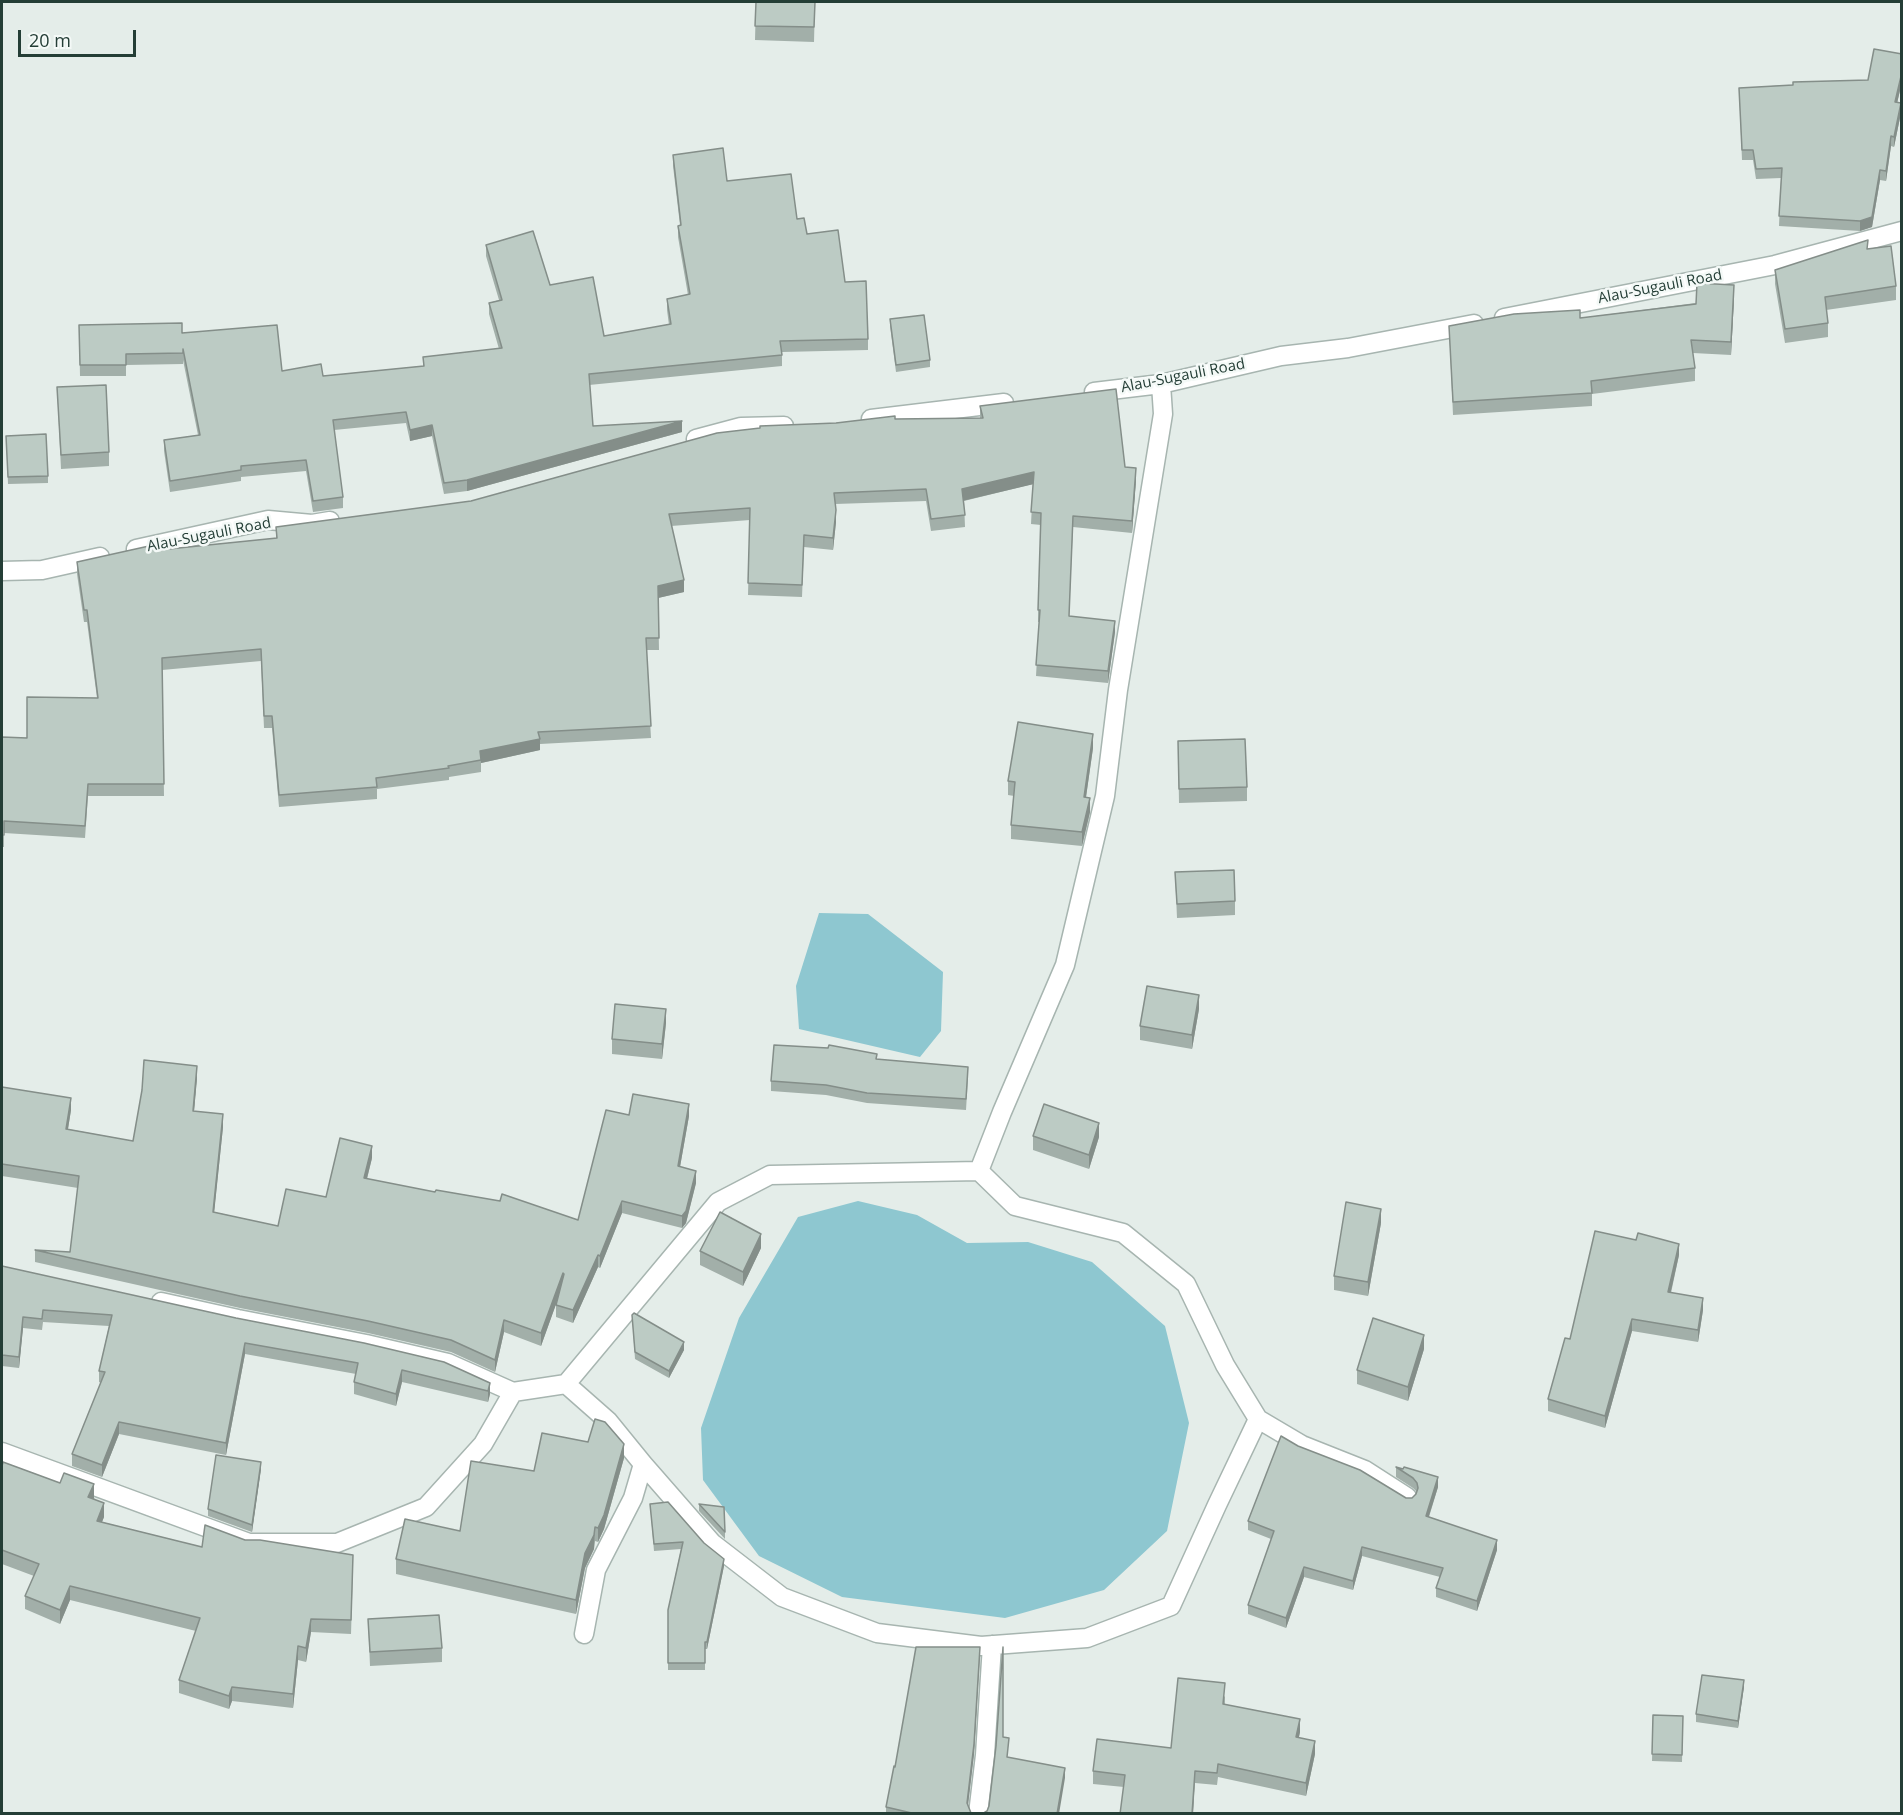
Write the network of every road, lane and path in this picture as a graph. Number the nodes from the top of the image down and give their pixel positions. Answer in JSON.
{"nodes":[{"id":1,"x":1902,"y":231,"type":"edge"},
{"id":2,"x":1161,"y":384,"type":"junction"},
{"id":3,"x":1080,"y":394,"type":"edge"},
{"id":4,"x":1022,"y":401,"type":"edge"},
{"id":5,"x":859,"y":421,"type":"edge"},
{"id":6,"x":800,"y":425,"type":"edge"},
{"id":7,"x":684,"y":443,"type":"edge"},
{"id":8,"x":346,"y":519,"type":"edge"},
{"id":9,"x":2,"y":571,"type":"edge"},
{"id":10,"x":979,"y":1171,"type":"junction"},
{"id":11,"x":148,"y":1299,"type":"edge"},
{"id":12,"x":566,"y":1384,"type":"junction"},
{"id":13,"x":513,"y":1392,"type":"junction"},
{"id":14,"x":1258,"y":1419,"type":"junction"},
{"id":15,"x":2,"y":1452,"type":"edge"},
{"id":16,"x":643,"y":1464,"type":"junction"},
{"id":17,"x":1407,"y":1497,"type":"edge"},
{"id":18,"x":584,"y":1635,"type":"dead end"},
{"id":19,"x":992,"y":1645,"type":"junction"},
{"id":20,"x":978,"y":1814,"type":"edge"}],
"edges":[{"from":1,"to":2,"type":"street","name":"Alau-Sugauli Road"},
{"from":2,"to":3,"type":"street","name":"Alau-Sugauli Road"},
{"from":2,"to":10,"type":"street"},
{"from":4,"to":5,"type":"street"},
{"from":6,"to":7,"type":"street"},
{"from":8,"to":9,"type":"street","name":"Alau-Sugauli Road"},
{"from":10,"to":12,"type":"street"},
{"from":10,"to":14,"type":"street"},
{"from":11,"to":13,"type":"street"},
{"from":12,"to":13,"type":"street"},
{"from":12,"to":16,"type":"street"},
{"from":13,"to":15,"type":"street"},
{"from":14,"to":17,"type":"street"},
{"from":14,"to":19,"type":"street"},
{"from":16,"to":18,"type":"street"},
{"from":16,"to":19,"type":"street"},
{"from":19,"to":20,"type":"street"}]}
